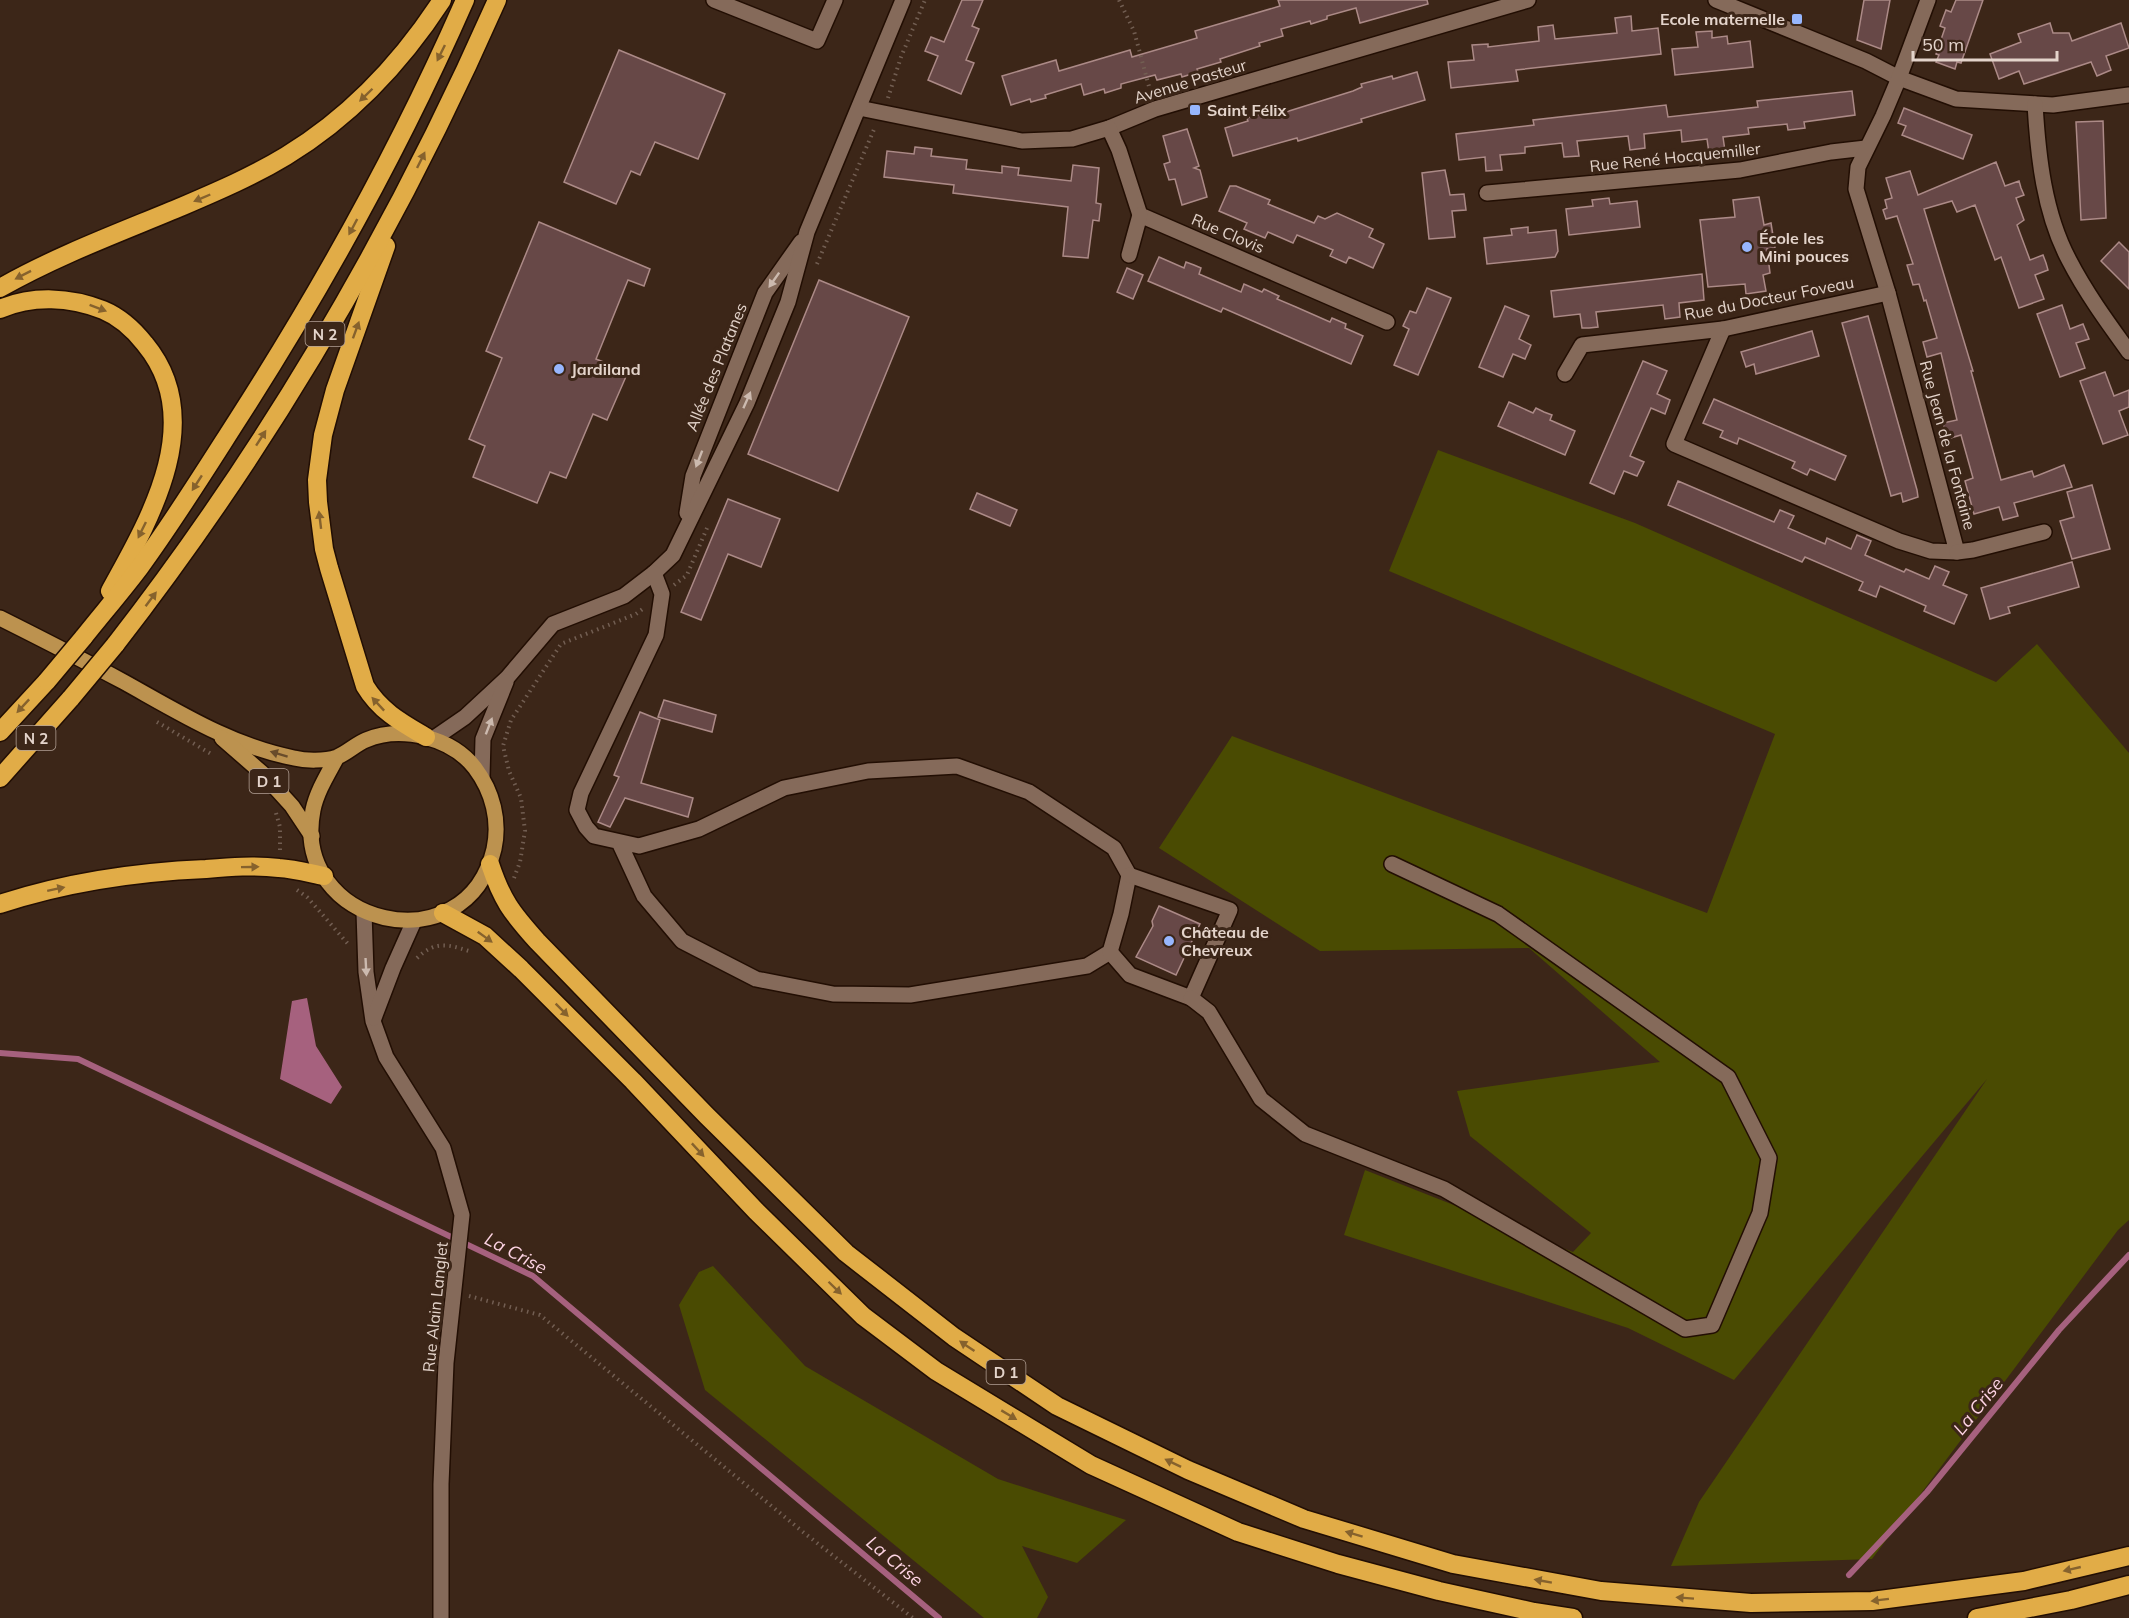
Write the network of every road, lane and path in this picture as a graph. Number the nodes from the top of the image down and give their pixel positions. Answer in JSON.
{"nodes":[{"id":1,"x":442,"y":0,"type":"edge"},
{"id":2,"x":465,"y":0,"type":"edge"},
{"id":3,"x":497,"y":0,"type":"edge"},
{"id":4,"x":714,"y":0,"type":"edge"},
{"id":5,"x":835,"y":0,"type":"edge"},
{"id":6,"x":903,"y":0,"type":"edge"},
{"id":7,"x":925,"y":0,"type":"edge"},
{"id":8,"x":1119,"y":0,"type":"edge"},
{"id":9,"x":1528,"y":0,"type":"edge"},
{"id":10,"x":1716,"y":0,"type":"edge"},
{"id":11,"x":1928,"y":0,"type":"edge"},
{"id":12,"x":1899,"y":78,"type":"junction"},
{"id":13,"x":2129,"y":95,"type":"edge"},
{"id":14,"x":2035,"y":104,"type":"junction"},
{"id":15,"x":859,"y":108,"type":"junction"},
{"id":16,"x":1155,"y":109,"type":"junction"},
{"id":17,"x":883,"y":113,"type":"junction"},
{"id":18,"x":1109,"y":128,"type":"junction"},
{"id":19,"x":1866,"y":148,"type":"junction"},
{"id":20,"x":405,"y":192,"type":"junction"},
{"id":21,"x":1488,"y":193,"type":"dead end"},
{"id":22,"x":1140,"y":215,"type":"junction"},
{"id":23,"x":807,"y":232,"type":"junction"},
{"id":24,"x":1129,"y":255,"type":"dead end"},
{"id":25,"x":816,"y":267,"type":"dead end"},
{"id":26,"x":0,"y":288,"type":"edge"},
{"id":27,"x":1888,"y":292,"type":"junction"},
{"id":28,"x":0,"y":309,"type":"edge"},
{"id":29,"x":1387,"y":322,"type":"dead end"},
{"id":30,"x":1722,"y":329,"type":"junction"},
{"id":31,"x":2129,"y":352,"type":"edge"},
{"id":32,"x":1565,"y":374,"type":"dead end"},
{"id":33,"x":710,"y":520,"type":"dead end"},
{"id":34,"x":685,"y":528,"type":"junction"},
{"id":35,"x":2044,"y":532,"type":"dead end"},
{"id":36,"x":1957,"y":552,"type":"junction"},
{"id":37,"x":654,"y":573,"type":"junction"},
{"id":38,"x":662,"y":594,"type":"junction"},
{"id":39,"x":0,"y":618,"type":"edge"},
{"id":40,"x":83,"y":638,"type":"junction"},
{"id":41,"x":507,"y":678,"type":"junction"},
{"id":42,"x":156,"y":722,"type":"dead end"},
{"id":43,"x":0,"y":732,"type":"edge"},
{"id":44,"x":218,"y":734,"type":"junction"},
{"id":45,"x":429,"y":738,"type":"junction"},
{"id":46,"x":337,"y":757,"type":"junction"},
{"id":47,"x":216,"y":758,"type":"dead end"},
{"id":48,"x":482,"y":777,"type":"junction"},
{"id":49,"x":0,"y":778,"type":"edge"},
{"id":50,"x":274,"y":807,"type":"dead end"},
{"id":51,"x":312,"y":836,"type":"junction"},
{"id":52,"x":619,"y":842,"type":"junction"},
{"id":53,"x":490,"y":864,"type":"junction"},
{"id":54,"x":1392,"y":864,"type":"dead end"},
{"id":55,"x":279,"y":868,"type":"junction"},
{"id":56,"x":324,"y":876,"type":"junction"},
{"id":57,"x":1129,"y":876,"type":"junction"},
{"id":58,"x":514,"y":880,"type":"dead end"},
{"id":59,"x":0,"y":904,"type":"edge"},
{"id":60,"x":364,"y":912,"type":"junction"},
{"id":61,"x":443,"y":913,"type":"junction"},
{"id":62,"x":414,"y":921,"type":"junction"},
{"id":63,"x":485,"y":936,"type":"junction"},
{"id":64,"x":1110,"y":952,"type":"junction"},
{"id":65,"x":366,"y":958,"type":"junction"},
{"id":66,"x":395,"y":961,"type":"junction"},
{"id":67,"x":1191,"y":998,"type":"junction"},
{"id":68,"x":373,"y":1021,"type":"junction"},
{"id":69,"x":454,"y":1292,"type":"junction"},
{"id":70,"x":2129,"y":1556,"type":"edge"},
{"id":71,"x":2129,"y":1585,"type":"edge"},
{"id":72,"x":441,"y":1618,"type":"edge"},
{"id":73,"x":913,"y":1618,"type":"edge"},
{"id":74,"x":1573,"y":1618,"type":"edge"},
{"id":75,"x":1977,"y":1618,"type":"edge"}],
"edges":[{"from":1,"to":26,"type":"highway","one_way":true},
{"from":2,"to":40,"type":"highway","number":"N 2","one_way":true},
{"from":20,"to":3,"type":"highway","number":"N 2","one_way":true},
{"from":4,"to":5,"type":"street"},
{"from":6,"to":15,"type":"street","name":"Allée des Platanes"},
{"from":7,"to":17,"type":"path"},
{"from":8,"to":16,"type":"path"},
{"from":9,"to":16,"type":"street","name":"Avenue Pasteur"},
{"from":10,"to":12,"type":"street"},
{"from":11,"to":12,"type":"street","name":"Rue Jean de la Fontaine"},
{"from":12,"to":14,"type":"street"},
{"from":12,"to":19,"type":"street","name":"Rue Jean de la Fontaine"},
{"from":13,"to":14,"type":"street"},
{"from":14,"to":31,"type":"street"},
{"from":15,"to":17,"type":"street","name":"Avenue Pasteur"},
{"from":15,"to":23,"type":"street","name":"Allée des Platanes"},
{"from":16,"to":18,"type":"street","name":"Avenue Pasteur"},
{"from":17,"to":18,"type":"street","name":"Avenue Pasteur"},
{"from":17,"to":25,"type":"path"},
{"from":18,"to":22,"type":"street"},
{"from":19,"to":21,"type":"street","name":"Rue René Hocquemiller"},
{"from":19,"to":27,"type":"street","name":"Rue Jean de la Fontaine"},
{"from":45,"to":20,"type":"highway","one_way":true},
{"from":49,"to":20,"type":"highway","number":"N 2","one_way":true,"bridge":true},
{"from":22,"to":24,"type":"street"},
{"from":22,"to":29,"type":"street","name":"Rue Clovis"},
{"from":34,"to":23,"type":"street","name":"Allée des Platanes","one_way":true},
{"from":23,"to":34,"type":"street","name":"Allée des Platanes","one_way":true},
{"from":27,"to":30,"type":"street","name":"Rue du Docteur Foveau"},
{"from":27,"to":36,"type":"street","name":"Rue Jean de la Fontaine"},
{"from":28,"to":40,"type":"highway","one_way":true},
{"from":30,"to":32,"type":"street","name":"Rue du Docteur Foveau"},
{"from":30,"to":36,"type":"street","name":"Rue Jean de la Fontaine"},
{"from":33,"to":38,"type":"path"},
{"from":34,"to":37,"type":"street","name":"Allée des Platanes"},
{"from":35,"to":36,"type":"street"},
{"from":37,"to":38,"type":"street"},
{"from":37,"to":41,"type":"street","name":"Allée des Platanes"},
{"from":38,"to":52,"type":"street"},
{"from":38,"to":58,"type":"path"},
{"from":39,"to":44,"type":"main road","number":"D 1"},
{"from":40,"to":43,"type":"highway","number":"N 2","one_way":true,"bridge":true},
{"from":41,"to":45,"type":"street","name":"Allée des Platanes"},
{"from":48,"to":41,"type":"street","name":"Allée des Platanes","one_way":true},
{"from":42,"to":47,"type":"path"},
{"from":46,"to":44,"type":"main road","number":"D 1","one_way":true},
{"from":44,"to":51,"type":"main road","number":"D 1"},
{"from":45,"to":46,"type":"main road"},
{"from":45,"to":48,"type":"main road"},
{"from":46,"to":51,"type":"main road"},
{"from":48,"to":53,"type":"main road"},
{"from":50,"to":55,"type":"path"},
{"from":51,"to":56,"type":"main road"},
{"from":52,"to":57,"type":"street"},
{"from":52,"to":64,"type":"street"},
{"from":53,"to":61,"type":"main road"},
{"from":70,"to":53,"type":"highway","number":"D 1","one_way":true},
{"from":54,"to":67,"type":"street"},
{"from":55,"to":56,"type":"highway"},
{"from":59,"to":55,"type":"highway","one_way":true},
{"from":55,"to":65,"type":"path"},
{"from":56,"to":60,"type":"main road"},
{"from":57,"to":64,"type":"street"},
{"from":57,"to":67,"type":"street"},
{"from":60,"to":62,"type":"main road"},
{"from":60,"to":65,"type":"street","name":"Rue Alain Langlet"},
{"from":61,"to":62,"type":"main road"},
{"from":61,"to":63,"type":"highway","number":"D 1"},
{"from":62,"to":66,"type":"street"},
{"from":63,"to":66,"type":"path"},
{"from":63,"to":74,"type":"highway","number":"D 1","one_way":true},
{"from":64,"to":67,"type":"street"},
{"from":65,"to":68,"type":"street","name":"Rue Alain Langlet","one_way":true},
{"from":66,"to":68,"type":"street"},
{"from":68,"to":69,"type":"street","name":"Rue Alain Langlet"},
{"from":69,"to":72,"type":"street","name":"Rue Alain Langlet"},
{"from":69,"to":73,"type":"path"},
{"from":71,"to":75,"type":"highway"}]}
